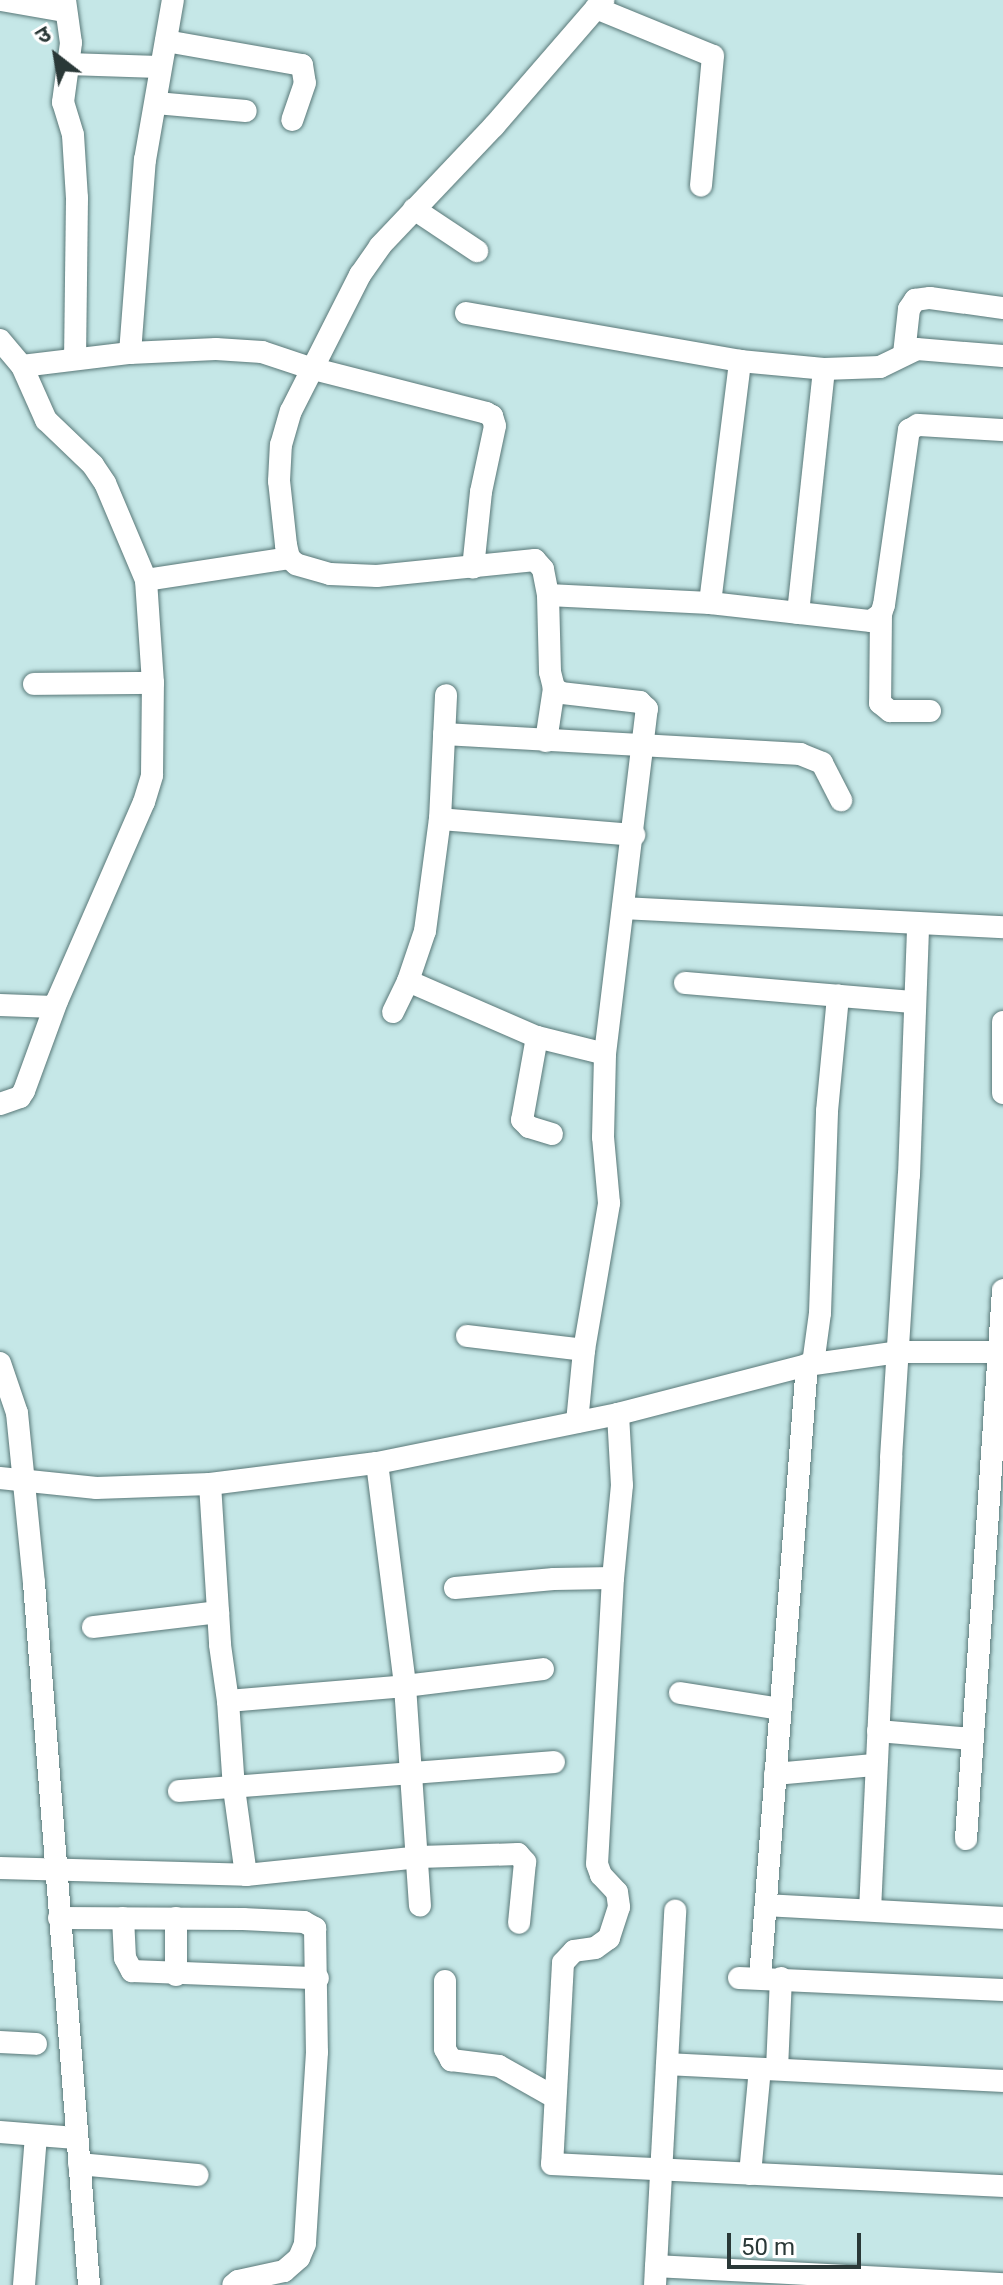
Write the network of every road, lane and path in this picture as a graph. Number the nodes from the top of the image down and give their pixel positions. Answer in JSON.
{"nodes":[{"id":1,"x":1,"y":0,"type":"edge"},
{"id":2,"x":173,"y":0,"type":"edge"},
{"id":3,"x":600,"y":4,"type":"edge"},
{"id":4,"x":64,"y":6,"type":"edge"},
{"id":5,"x":166,"y":41,"type":"junction"},
{"id":6,"x":68,"y":64,"type":"junction"},
{"id":7,"x":159,"y":67,"type":"junction"},
{"id":8,"x":156,"y":103,"type":"junction"},
{"id":9,"x":246,"y":111,"type":"dead end"},
{"id":10,"x":292,"y":120,"type":"dead end"},
{"id":11,"x":701,"y":185,"type":"dead end"},
{"id":12,"x":414,"y":209,"type":"junction"},
{"id":13,"x":477,"y":251,"type":"dead end"},
{"id":14,"x":1003,"y":308,"type":"edge"},
{"id":15,"x":466,"y":313,"type":"dead end"},
{"id":16,"x":0,"y":340,"type":"edge"},
{"id":17,"x":130,"y":353,"type":"junction"},
{"id":18,"x":904,"y":354,"type":"junction"},
{"id":19,"x":1003,"y":356,"type":"edge"},
{"id":20,"x":75,"y":359,"type":"junction"},
{"id":21,"x":740,"y":361,"type":"junction"},
{"id":22,"x":22,"y":366,"type":"junction"},
{"id":23,"x":310,"y":368,"type":"junction"},
{"id":24,"x":824,"y":369,"type":"junction"},
{"id":25,"x":1003,"y":430,"type":"edge"},
{"id":26,"x":289,"y":558,"type":"junction"},
{"id":27,"x":473,"y":568,"type":"junction"},
{"id":28,"x":146,"y":580,"type":"junction"},
{"id":29,"x":548,"y":595,"type":"junction"},
{"id":30,"x":710,"y":603,"type":"junction"},
{"id":31,"x":798,"y":613,"type":"junction"},
{"id":32,"x":881,"y":614,"type":"junction"},
{"id":33,"x":153,"y":683,"type":"junction"},
{"id":34,"x":34,"y":684,"type":"dead end"},
{"id":35,"x":554,"y":688,"type":"junction"},
{"id":36,"x":446,"y":695,"type":"dead end"},
{"id":37,"x":930,"y":711,"type":"dead end"},
{"id":38,"x":444,"y":734,"type":"junction"},
{"id":39,"x":546,"y":741,"type":"junction"},
{"id":40,"x":642,"y":747,"type":"junction"},
{"id":41,"x":841,"y":800,"type":"dead end"},
{"id":42,"x":440,"y":819,"type":"junction"},
{"id":43,"x":634,"y":835,"type":"junction"},
{"id":44,"x":623,"y":908,"type":"junction"},
{"id":45,"x":918,"y":926,"type":"junction"},
{"id":46,"x":1003,"y":927,"type":"edge"},
{"id":47,"x":408,"y":981,"type":"junction"},
{"id":48,"x":685,"y":983,"type":"dead end"},
{"id":49,"x":838,"y":996,"type":"junction"},
{"id":50,"x":913,"y":1002,"type":"junction"},
{"id":51,"x":0,"y":1005,"type":"edge"},
{"id":52,"x":54,"y":1007,"type":"junction"},
{"id":53,"x":393,"y":1012,"type":"dead end"},
{"id":54,"x":1003,"y":1022,"type":"edge"},
{"id":55,"x":537,"y":1037,"type":"junction"},
{"id":56,"x":605,"y":1054,"type":"junction"},
{"id":57,"x":1003,"y":1093,"type":"edge"},
{"id":58,"x":0,"y":1104,"type":"edge"},
{"id":59,"x":552,"y":1134,"type":"dead end"},
{"id":60,"x":1003,"y":1290,"type":"edge"},
{"id":61,"x":467,"y":1336,"type":"dead end"},
{"id":62,"x":584,"y":1350,"type":"junction"},
{"id":63,"x":898,"y":1352,"type":"junction"},
{"id":64,"x":1000,"y":1352,"type":"edge"},
{"id":65,"x":0,"y":1363,"type":"edge"},
{"id":66,"x":810,"y":1365,"type":"junction"},
{"id":67,"x":618,"y":1414,"type":"junction"},
{"id":68,"x":577,"y":1422,"type":"junction"},
{"id":69,"x":377,"y":1463,"type":"junction"},
{"id":70,"x":0,"y":1478,"type":"edge"},
{"id":71,"x":24,"y":1480,"type":"junction"},
{"id":72,"x":210,"y":1484,"type":"junction"},
{"id":73,"x":613,"y":1578,"type":"junction"},
{"id":74,"x":455,"y":1588,"type":"dead end"},
{"id":75,"x":218,"y":1612,"type":"junction"},
{"id":76,"x":93,"y":1627,"type":"dead end"},
{"id":77,"x":543,"y":1669,"type":"dead end"},
{"id":78,"x":405,"y":1686,"type":"junction"},
{"id":79,"x":680,"y":1693,"type":"dead end"},
{"id":80,"x":228,"y":1701,"type":"junction"},
{"id":81,"x":780,"y":1709,"type":"junction"},
{"id":82,"x":878,"y":1731,"type":"junction"},
{"id":83,"x":972,"y":1739,"type":"junction"},
{"id":84,"x":554,"y":1762,"type":"dead end"},
{"id":85,"x":874,"y":1765,"type":"junction"},
{"id":86,"x":412,"y":1770,"type":"junction"},
{"id":87,"x":775,"y":1774,"type":"junction"},
{"id":88,"x":234,"y":1789,"type":"junction"},
{"id":89,"x":179,"y":1791,"type":"dead end"},
{"id":90,"x":966,"y":1839,"type":"dead end"},
{"id":91,"x":419,"y":1857,"type":"junction"},
{"id":92,"x":0,"y":1868,"type":"edge"},
{"id":93,"x":42,"y":1868,"type":"junction"},
{"id":94,"x":246,"y":1875,"type":"junction"},
{"id":95,"x":420,"y":1905,"type":"dead end"},
{"id":96,"x":766,"y":1905,"type":"junction"},
{"id":97,"x":870,"y":1910,"type":"junction"},
{"id":98,"x":675,"y":1911,"type":"dead end"},
{"id":99,"x":59,"y":1918,"type":"junction"},
{"id":100,"x":123,"y":1918,"type":"junction"},
{"id":101,"x":176,"y":1918,"type":"junction"},
{"id":102,"x":1003,"y":1918,"type":"edge"},
{"id":103,"x":519,"y":1923,"type":"dead end"},
{"id":104,"x":176,"y":1975,"type":"junction"},
{"id":105,"x":318,"y":1978,"type":"junction"},
{"id":106,"x":760,"y":1978,"type":"junction"},
{"id":107,"x":445,"y":1981,"type":"dead end"},
{"id":108,"x":1003,"y":1990,"type":"edge"},
{"id":109,"x":0,"y":2042,"type":"edge"},
{"id":110,"x":36,"y":2044,"type":"dead end"},
{"id":111,"x":667,"y":2064,"type":"junction"},
{"id":112,"x":769,"y":2069,"type":"junction"},
{"id":113,"x":1003,"y":2081,"type":"edge"},
{"id":114,"x":554,"y":2097,"type":"junction"},
{"id":115,"x":0,"y":2132,"type":"edge"},
{"id":116,"x":36,"y":2135,"type":"junction"},
{"id":117,"x":68,"y":2138,"type":"junction"},
{"id":118,"x":79,"y":2164,"type":"junction"},
{"id":119,"x":663,"y":2169,"type":"junction"},
{"id":120,"x":750,"y":2174,"type":"junction"},
{"id":121,"x":197,"y":2175,"type":"dead end"},
{"id":122,"x":1003,"y":2186,"type":"edge"},
{"id":123,"x":656,"y":2276,"type":"edge"},
{"id":124,"x":1003,"y":2284,"type":"edge"},
{"id":125,"x":24,"y":2285,"type":"edge"},
{"id":126,"x":89,"y":2285,"type":"edge"},
{"id":127,"x":233,"y":2285,"type":"edge"}],
"edges":[{"from":1,"to":4,"type":"street"},
{"from":2,"to":5,"type":"street"},
{"from":3,"to":11,"type":"street"},
{"from":3,"to":12,"type":"street"},
{"from":4,"to":6,"type":"street"},
{"from":5,"to":7,"type":"street"},
{"from":5,"to":10,"type":"street"},
{"from":6,"to":7,"type":"street"},
{"from":6,"to":20,"type":"street"},
{"from":7,"to":8,"type":"street"},
{"from":8,"to":9,"type":"street"},
{"from":8,"to":17,"type":"street"},
{"from":12,"to":13,"type":"street"},
{"from":12,"to":23,"type":"street"},
{"from":14,"to":18,"type":"street"},
{"from":15,"to":21,"type":"street"},
{"from":16,"to":22,"type":"street"},
{"from":17,"to":20,"type":"street"},
{"from":17,"to":23,"type":"street"},
{"from":18,"to":19,"type":"street"},
{"from":18,"to":24,"type":"street"},
{"from":20,"to":22,"type":"street"},
{"from":21,"to":24,"type":"street"},
{"from":21,"to":30,"type":"street"},
{"from":22,"to":28,"type":"street"},
{"from":23,"to":26,"type":"street"},
{"from":23,"to":27,"type":"street"},
{"from":24,"to":31,"type":"street"},
{"from":25,"to":32,"type":"street"},
{"from":26,"to":27,"type":"street"},
{"from":26,"to":28,"type":"street"},
{"from":27,"to":29,"type":"street"},
{"from":28,"to":33,"type":"street"},
{"from":29,"to":30,"type":"street"},
{"from":29,"to":35,"type":"street"},
{"from":30,"to":31,"type":"street"},
{"from":31,"to":32,"type":"street"},
{"from":32,"to":37,"type":"street"},
{"from":33,"to":34,"type":"street"},
{"from":33,"to":52,"type":"street"},
{"from":35,"to":39,"type":"street"},
{"from":35,"to":40,"type":"street"},
{"from":36,"to":38,"type":"street"},
{"from":38,"to":39,"type":"street"},
{"from":38,"to":42,"type":"street"},
{"from":39,"to":40,"type":"street"},
{"from":40,"to":41,"type":"street"},
{"from":40,"to":43,"type":"street"},
{"from":42,"to":43,"type":"street"},
{"from":42,"to":47,"type":"street"},
{"from":43,"to":44,"type":"street"},
{"from":44,"to":45,"type":"street"},
{"from":44,"to":56,"type":"street"},
{"from":45,"to":46,"type":"street"},
{"from":45,"to":50,"type":"street"},
{"from":47,"to":53,"type":"street"},
{"from":47,"to":55,"type":"street"},
{"from":48,"to":49,"type":"street"},
{"from":49,"to":50,"type":"street"},
{"from":49,"to":66,"type":"street"},
{"from":50,"to":63,"type":"street"},
{"from":51,"to":52,"type":"street"},
{"from":52,"to":58,"type":"street"},
{"from":54,"to":57,"type":"street"},
{"from":55,"to":56,"type":"street"},
{"from":55,"to":59,"type":"street"},
{"from":56,"to":62,"type":"street"},
{"from":60,"to":64,"type":"street"},
{"from":61,"to":62,"type":"street"},
{"from":62,"to":68,"type":"street"},
{"from":63,"to":64,"type":"street"},
{"from":63,"to":66,"type":"street"},
{"from":63,"to":82,"type":"street"},
{"from":64,"to":83,"type":"street"},
{"from":65,"to":71,"type":"street"},
{"from":66,"to":67,"type":"street"},
{"from":66,"to":81,"type":"street"},
{"from":67,"to":68,"type":"street"},
{"from":67,"to":73,"type":"street"},
{"from":68,"to":69,"type":"street"},
{"from":69,"to":72,"type":"street"},
{"from":69,"to":78,"type":"street"},
{"from":70,"to":71,"type":"street"},
{"from":71,"to":72,"type":"street"},
{"from":71,"to":93,"type":"street"},
{"from":72,"to":75,"type":"street"},
{"from":73,"to":74,"type":"street"},
{"from":73,"to":114,"type":"street"},
{"from":75,"to":76,"type":"street"},
{"from":75,"to":80,"type":"street"},
{"from":77,"to":78,"type":"street"},
{"from":78,"to":80,"type":"street"},
{"from":78,"to":86,"type":"street"},
{"from":79,"to":81,"type":"street"},
{"from":80,"to":88,"type":"street"},
{"from":81,"to":87,"type":"street"},
{"from":82,"to":83,"type":"street"},
{"from":82,"to":85,"type":"street"},
{"from":83,"to":90,"type":"street"},
{"from":84,"to":86,"type":"street"},
{"from":85,"to":87,"type":"street"},
{"from":85,"to":97,"type":"street"},
{"from":86,"to":88,"type":"street"},
{"from":86,"to":91,"type":"street"},
{"from":87,"to":96,"type":"street"},
{"from":88,"to":89,"type":"street"},
{"from":88,"to":94,"type":"street"},
{"from":91,"to":94,"type":"street"},
{"from":91,"to":95,"type":"street"},
{"from":91,"to":103,"type":"street"},
{"from":92,"to":93,"type":"street"},
{"from":93,"to":94,"type":"street"},
{"from":93,"to":99,"type":"street"},
{"from":96,"to":97,"type":"street"},
{"from":96,"to":106,"type":"street"},
{"from":97,"to":102,"type":"street"},
{"from":98,"to":111,"type":"street"},
{"from":99,"to":100,"type":"street"},
{"from":99,"to":117,"type":"street"},
{"from":100,"to":101,"type":"street"},
{"from":100,"to":104,"type":"street"},
{"from":101,"to":104,"type":"street"},
{"from":101,"to":105,"type":"street"},
{"from":104,"to":105,"type":"street"},
{"from":105,"to":127,"type":"street"},
{"from":106,"to":108,"type":"street"},
{"from":106,"to":112,"type":"street"},
{"from":107,"to":114,"type":"street"},
{"from":109,"to":110,"type":"street"},
{"from":111,"to":112,"type":"street"},
{"from":111,"to":119,"type":"street"},
{"from":112,"to":113,"type":"street"},
{"from":112,"to":120,"type":"street"},
{"from":114,"to":119,"type":"street"},
{"from":115,"to":116,"type":"street"},
{"from":116,"to":117,"type":"street"},
{"from":116,"to":125,"type":"street"},
{"from":117,"to":118,"type":"street"},
{"from":118,"to":121,"type":"street"},
{"from":118,"to":126,"type":"street"},
{"from":119,"to":120,"type":"street"},
{"from":119,"to":123,"type":"street"},
{"from":120,"to":122,"type":"street"},
{"from":123,"to":124,"type":"street"}]}
